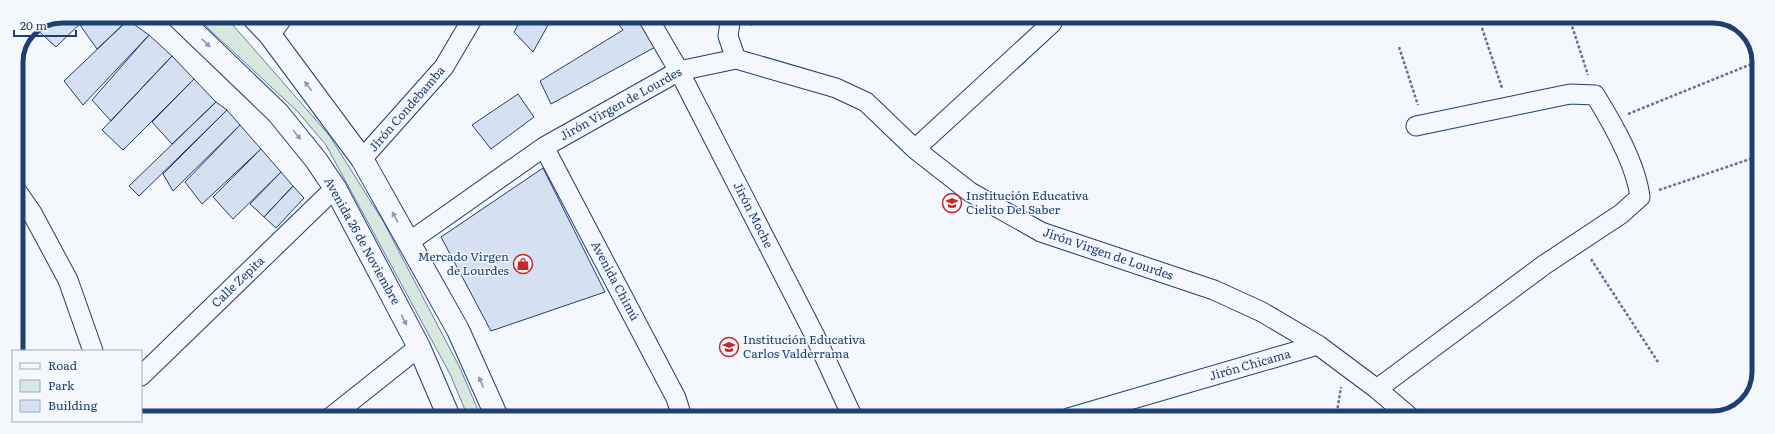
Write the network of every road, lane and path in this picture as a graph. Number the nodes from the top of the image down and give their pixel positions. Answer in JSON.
{"nodes":[{"id":1,"x":184,"y":23,"type":"edge"},
{"id":2,"x":259,"y":23,"type":"edge"},
{"id":3,"x":279,"y":23,"type":"edge"},
{"id":4,"x":470,"y":23,"type":"edge"},
{"id":5,"x":651,"y":23,"type":"edge"},
{"id":6,"x":730,"y":23,"type":"edge"},
{"id":7,"x":1052,"y":23,"type":"dead end"},
{"id":8,"x":1571,"y":23,"type":"edge"},
{"id":9,"x":1482,"y":28,"type":"dead end"},
{"id":10,"x":270,"y":35,"type":"junction"},
{"id":11,"x":1399,"y":47,"type":"dead end"},
{"id":12,"x":736,"y":59,"type":"junction"},
{"id":13,"x":1752,"y":64,"type":"edge"},
{"id":14,"x":679,"y":70,"type":"junction"},
{"id":15,"x":1595,"y":95,"type":"junction"},
{"id":16,"x":1508,"y":106,"type":"junction"},
{"id":17,"x":1611,"y":121,"type":"junction"},
{"id":18,"x":1420,"y":125,"type":"joint"},
{"id":19,"x":544,"y":147,"type":"junction"},
{"id":20,"x":914,"y":149,"type":"junction"},
{"id":21,"x":1752,"y":158,"type":"edge"},
{"id":22,"x":362,"y":159,"type":"junction"},
{"id":23,"x":335,"y":188,"type":"junction"},
{"id":24,"x":1640,"y":197,"type":"junction"},
{"id":25,"x":23,"y":200,"type":"edge"},
{"id":26,"x":1579,"y":241,"type":"junction"},
{"id":27,"x":409,"y":242,"type":"junction"},
{"id":28,"x":1318,"y":345,"type":"junction"},
{"id":29,"x":419,"y":347,"type":"junction"},
{"id":30,"x":93,"y":350,"type":"edge"},
{"id":31,"x":1658,"y":362,"type":"dead end"},
{"id":32,"x":1345,"y":366,"type":"junction"},
{"id":33,"x":142,"y":375,"type":"edge"},
{"id":34,"x":1377,"y":388,"type":"junction"},
{"id":35,"x":339,"y":411,"type":"edge"},
{"id":36,"x":446,"y":411,"type":"edge"},
{"id":37,"x":494,"y":411,"type":"edge"},
{"id":38,"x":680,"y":411,"type":"edge"},
{"id":39,"x":850,"y":411,"type":"edge"},
{"id":40,"x":1092,"y":411,"type":"edge"},
{"id":41,"x":1337,"y":411,"type":"edge"},
{"id":42,"x":1402,"y":411,"type":"edge"}],
"edges":[{"from":1,"to":23,"type":"main road","name":"Avenida 26 de Noviembre","one_way":true},
{"from":2,"to":10,"type":"main road"},
{"from":3,"to":10,"type":"street"},
{"from":4,"to":22,"type":"street","name":"Jirón Condebamba"},
{"from":5,"to":14,"type":"street","name":"Jirón Moche"},
{"from":6,"to":12,"type":"street"},
{"from":7,"to":20,"type":"street"},
{"from":8,"to":15,"type":"path"},
{"from":9,"to":16,"type":"path"},
{"from":22,"to":10,"type":"main road","one_way":true},
{"from":11,"to":18,"type":"path"},
{"from":12,"to":14,"type":"street","name":"Jirón Virgen de Lourdes"},
{"from":12,"to":20,"type":"street","name":"Jirón Virgen de Lourdes"},
{"from":13,"to":17,"type":"path"},
{"from":14,"to":19,"type":"street","name":"Jirón Virgen de Lourdes"},
{"from":14,"to":39,"type":"street","name":"Jirón Moche"},
{"from":15,"to":16,"type":"street"},
{"from":15,"to":17,"type":"street"},
{"from":16,"to":18,"type":"street"},
{"from":17,"to":24,"type":"street"},
{"from":19,"to":27,"type":"street","name":"Jirón Virgen de Lourdes"},
{"from":19,"to":38,"type":"street","name":"Avenida Chimú"},
{"from":20,"to":28,"type":"street","name":"Jirón Virgen de Lourdes"},
{"from":21,"to":24,"type":"path"},
{"from":27,"to":22,"type":"main road","one_way":true},
{"from":23,"to":29,"type":"main road","name":"Avenida 26 de Noviembre","one_way":true},
{"from":23,"to":33,"type":"street","name":"Calle Zepita"},
{"from":24,"to":26,"type":"street"},
{"from":25,"to":30,"type":"street"},
{"from":26,"to":31,"type":"path"},
{"from":26,"to":34,"type":"street"},
{"from":37,"to":27,"type":"main road","one_way":true},
{"from":28,"to":32,"type":"street"},
{"from":28,"to":40,"type":"street","name":"Jirón Chicama"},
{"from":29,"to":35,"type":"street"},
{"from":29,"to":36,"type":"main road","name":"Avenida 26 de Noviembre"},
{"from":32,"to":34,"type":"street"},
{"from":32,"to":41,"type":"path"},
{"from":34,"to":42,"type":"street"}]}
